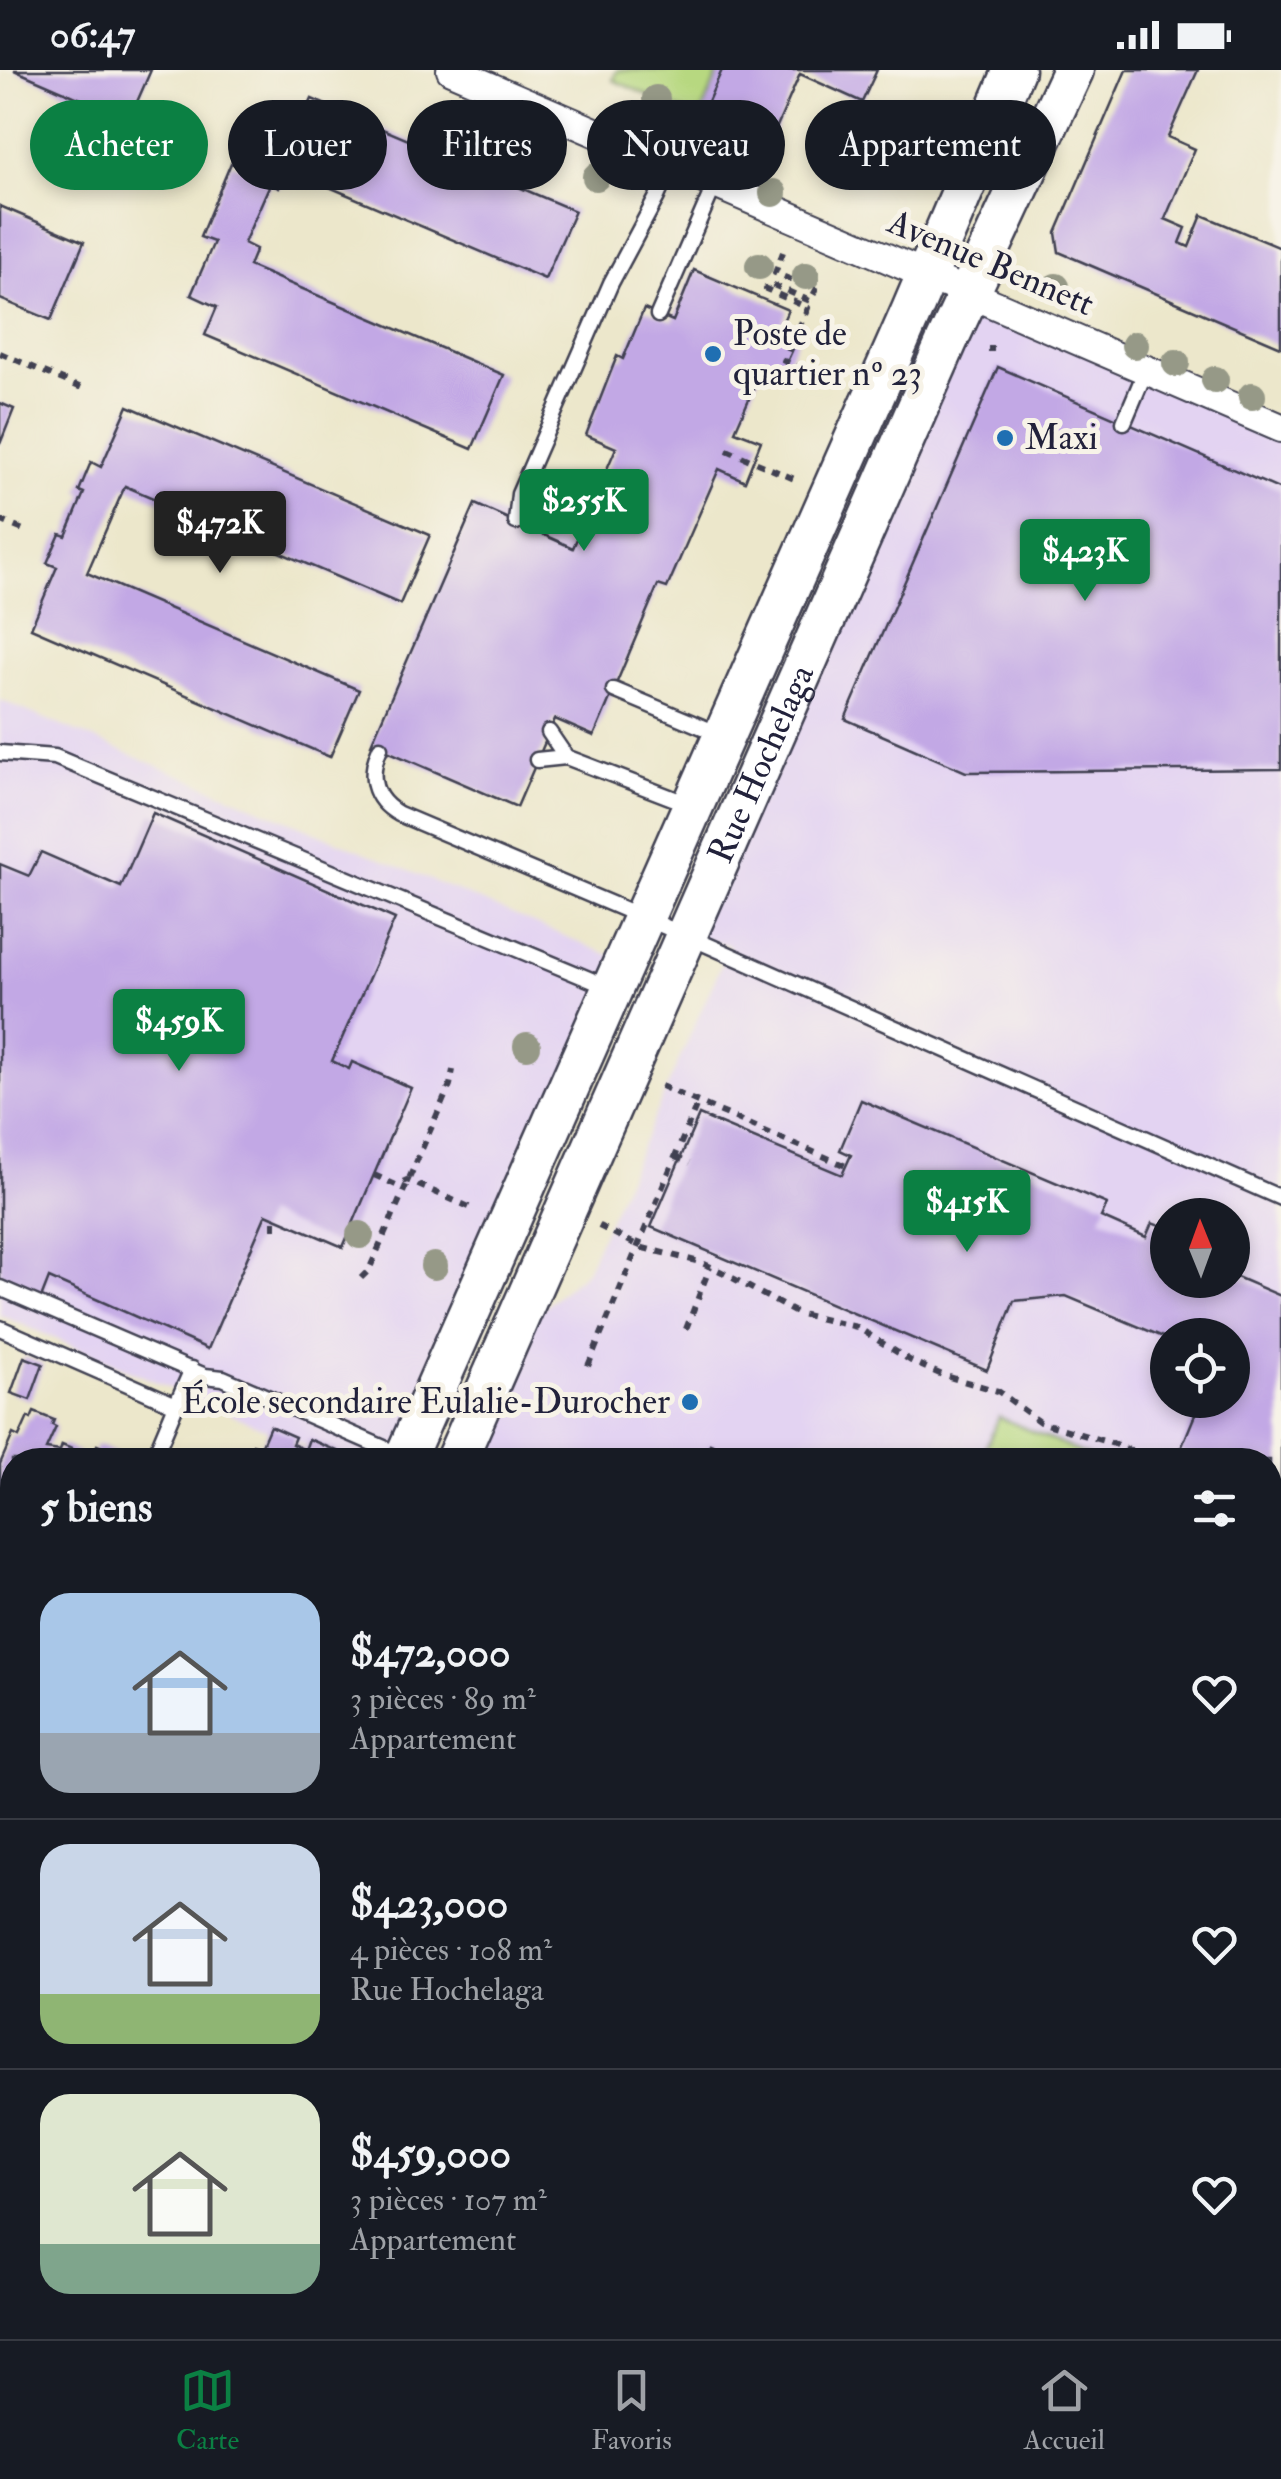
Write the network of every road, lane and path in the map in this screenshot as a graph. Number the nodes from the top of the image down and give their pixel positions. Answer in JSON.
{"nodes":[{"id":1,"x":451,"y":70,"type":"edge"},
{"id":2,"x":1014,"y":70,"type":"edge"},
{"id":3,"x":1073,"y":70,"type":"edge"},
{"id":4,"x":587,"y":130,"type":"edge"},
{"id":5,"x":660,"y":190,"type":"edge"},
{"id":6,"x":712,"y":190,"type":"edge"},
{"id":7,"x":723,"y":190,"type":"edge"},
{"id":8,"x":901,"y":216,"type":"dead end"},
{"id":9,"x":903,"y":228,"type":"dead end"},
{"id":10,"x":783,"y":252,"type":"dead end"},
{"id":11,"x":926,"y":276,"type":"junction"},
{"id":12,"x":969,"y":295,"type":"junction"},
{"id":13,"x":658,"y":315,"type":"dead end"},
{"id":14,"x":775,"y":339,"type":"dead end"},
{"id":15,"x":791,"y":345,"type":"junction"},
{"id":16,"x":0,"y":352,"type":"edge"},
{"id":17,"x":1146,"y":370,"type":"junction"},
{"id":18,"x":830,"y":380,"type":"dead end"},
{"id":19,"x":84,"y":389,"type":"dead end"},
{"id":20,"x":1124,"y":422,"type":"dead end"},
{"id":21,"x":1281,"y":428,"type":"edge"},
{"id":22,"x":726,"y":450,"type":"dead end"},
{"id":23,"x":799,"y":481,"type":"dead end"},
{"id":24,"x":0,"y":520,"type":"edge"},
{"id":25,"x":516,"y":522,"type":"dead end"},
{"id":26,"x":23,"y":530,"type":"dead end"},
{"id":27,"x":614,"y":690,"type":"dead end"},
{"id":28,"x":549,"y":732,"type":"dead end"},
{"id":29,"x":744,"y":736,"type":"junction"},
{"id":30,"x":380,"y":748,"type":"dead end"},
{"id":31,"x":0,"y":753,"type":"edge"},
{"id":32,"x":566,"y":757,"type":"junction"},
{"id":33,"x":537,"y":760,"type":"dead end"},
{"id":34,"x":693,"y":806,"type":"junction"},
{"id":35,"x":643,"y":919,"type":"junction"},
{"id":36,"x":687,"y":936,"type":"junction"},
{"id":37,"x":612,"y":989,"type":"junction"},
{"id":38,"x":453,"y":1070,"type":"dead end"},
{"id":39,"x":661,"y":1086,"type":"dead end"},
{"id":40,"x":698,"y":1102,"type":"junction"},
{"id":41,"x":675,"y":1157,"type":"junction"},
{"id":42,"x":690,"y":1162,"type":"dead end"},
{"id":43,"x":846,"y":1166,"type":"dead end"},
{"id":44,"x":374,"y":1174,"type":"dead end"},
{"id":45,"x":408,"y":1180,"type":"junction"},
{"id":46,"x":1281,"y":1198,"type":"edge"},
{"id":47,"x":477,"y":1210,"type":"dead end"},
{"id":48,"x":274,"y":1217,"type":"dead end"},
{"id":49,"x":599,"y":1226,"type":"dead end"},
{"id":50,"x":274,"y":1229,"type":"dead end"},
{"id":51,"x":637,"y":1245,"type":"junction"},
{"id":52,"x":710,"y":1267,"type":"junction"},
{"id":53,"x":362,"y":1278,"type":"dead end"},
{"id":54,"x":0,"y":1288,"type":"edge"},
{"id":55,"x":0,"y":1328,"type":"edge"},
{"id":56,"x":686,"y":1329,"type":"dead end"},
{"id":57,"x":588,"y":1366,"type":"dead end"},
{"id":58,"x":192,"y":1369,"type":"junction"},
{"id":59,"x":176,"y":1405,"type":"junction"},
{"id":60,"x":158,"y":1448,"type":"edge"},
{"id":61,"x":380,"y":1448,"type":"edge"},
{"id":62,"x":410,"y":1448,"type":"edge"},
{"id":63,"x":461,"y":1448,"type":"edge"},
{"id":64,"x":1126,"y":1448,"type":"edge"}],
"edges":[{"from":1,"to":4,"type":"street","name":"Avenue Bennett"},
{"from":2,"to":11,"type":"main road","name":"Rue Hochelaga"},
{"from":3,"to":12,"type":"main road","name":"Rue Hochelaga"},
{"from":5,"to":25,"type":"lane"},
{"from":6,"to":13,"type":"lane"},
{"from":7,"to":11,"type":"street","name":"Avenue Bennett"},
{"from":8,"to":9,"type":"path"},
{"from":10,"to":15,"type":"path"},
{"from":11,"to":12,"type":"street","name":"Avenue Bennett"},
{"from":11,"to":29,"type":"main road","name":"Rue Hochelaga"},
{"from":12,"to":17,"type":"street","name":"Avenue Bennett"},
{"from":12,"to":29,"type":"main road","name":"Rue Hochelaga"},
{"from":14,"to":15,"type":"path"},
{"from":15,"to":18,"type":"path"},
{"from":16,"to":19,"type":"path"},
{"from":17,"to":20,"type":"lane"},
{"from":17,"to":21,"type":"street","name":"Avenue Bennett"},
{"from":22,"to":23,"type":"path"},
{"from":24,"to":26,"type":"path"},
{"from":27,"to":29,"type":"lane"},
{"from":28,"to":32,"type":"lane"},
{"from":29,"to":34,"type":"main road","name":"Rue Hochelaga"},
{"from":29,"to":36,"type":"main road","name":"Rue Hochelaga"},
{"from":30,"to":35,"type":"lane"},
{"from":31,"to":37,"type":"lane"},
{"from":32,"to":33,"type":"lane"},
{"from":32,"to":34,"type":"lane"},
{"from":34,"to":35,"type":"main road","name":"Rue Hochelaga"},
{"from":35,"to":36,"type":"lane"},
{"from":35,"to":37,"type":"main road","name":"Rue Hochelaga"},
{"from":36,"to":46,"type":"lane"},
{"from":36,"to":63,"type":"main road","name":"Rue Hochelaga"},
{"from":37,"to":62,"type":"main road","name":"Rue Hochelaga"},
{"from":38,"to":45,"type":"path"},
{"from":39,"to":40,"type":"path"},
{"from":40,"to":41,"type":"path"},
{"from":40,"to":43,"type":"path"},
{"from":41,"to":42,"type":"path"},
{"from":41,"to":51,"type":"path"},
{"from":44,"to":45,"type":"path"},
{"from":45,"to":47,"type":"path"},
{"from":45,"to":53,"type":"path"},
{"from":48,"to":50,"type":"path"},
{"from":49,"to":51,"type":"path"},
{"from":51,"to":52,"type":"path"},
{"from":51,"to":57,"type":"path"},
{"from":52,"to":56,"type":"path"},
{"from":52,"to":64,"type":"path"},
{"from":54,"to":58,"type":"lane"},
{"from":55,"to":59,"type":"lane"},
{"from":58,"to":59,"type":"lane"},
{"from":58,"to":61,"type":"lane"},
{"from":59,"to":60,"type":"lane"}]}
